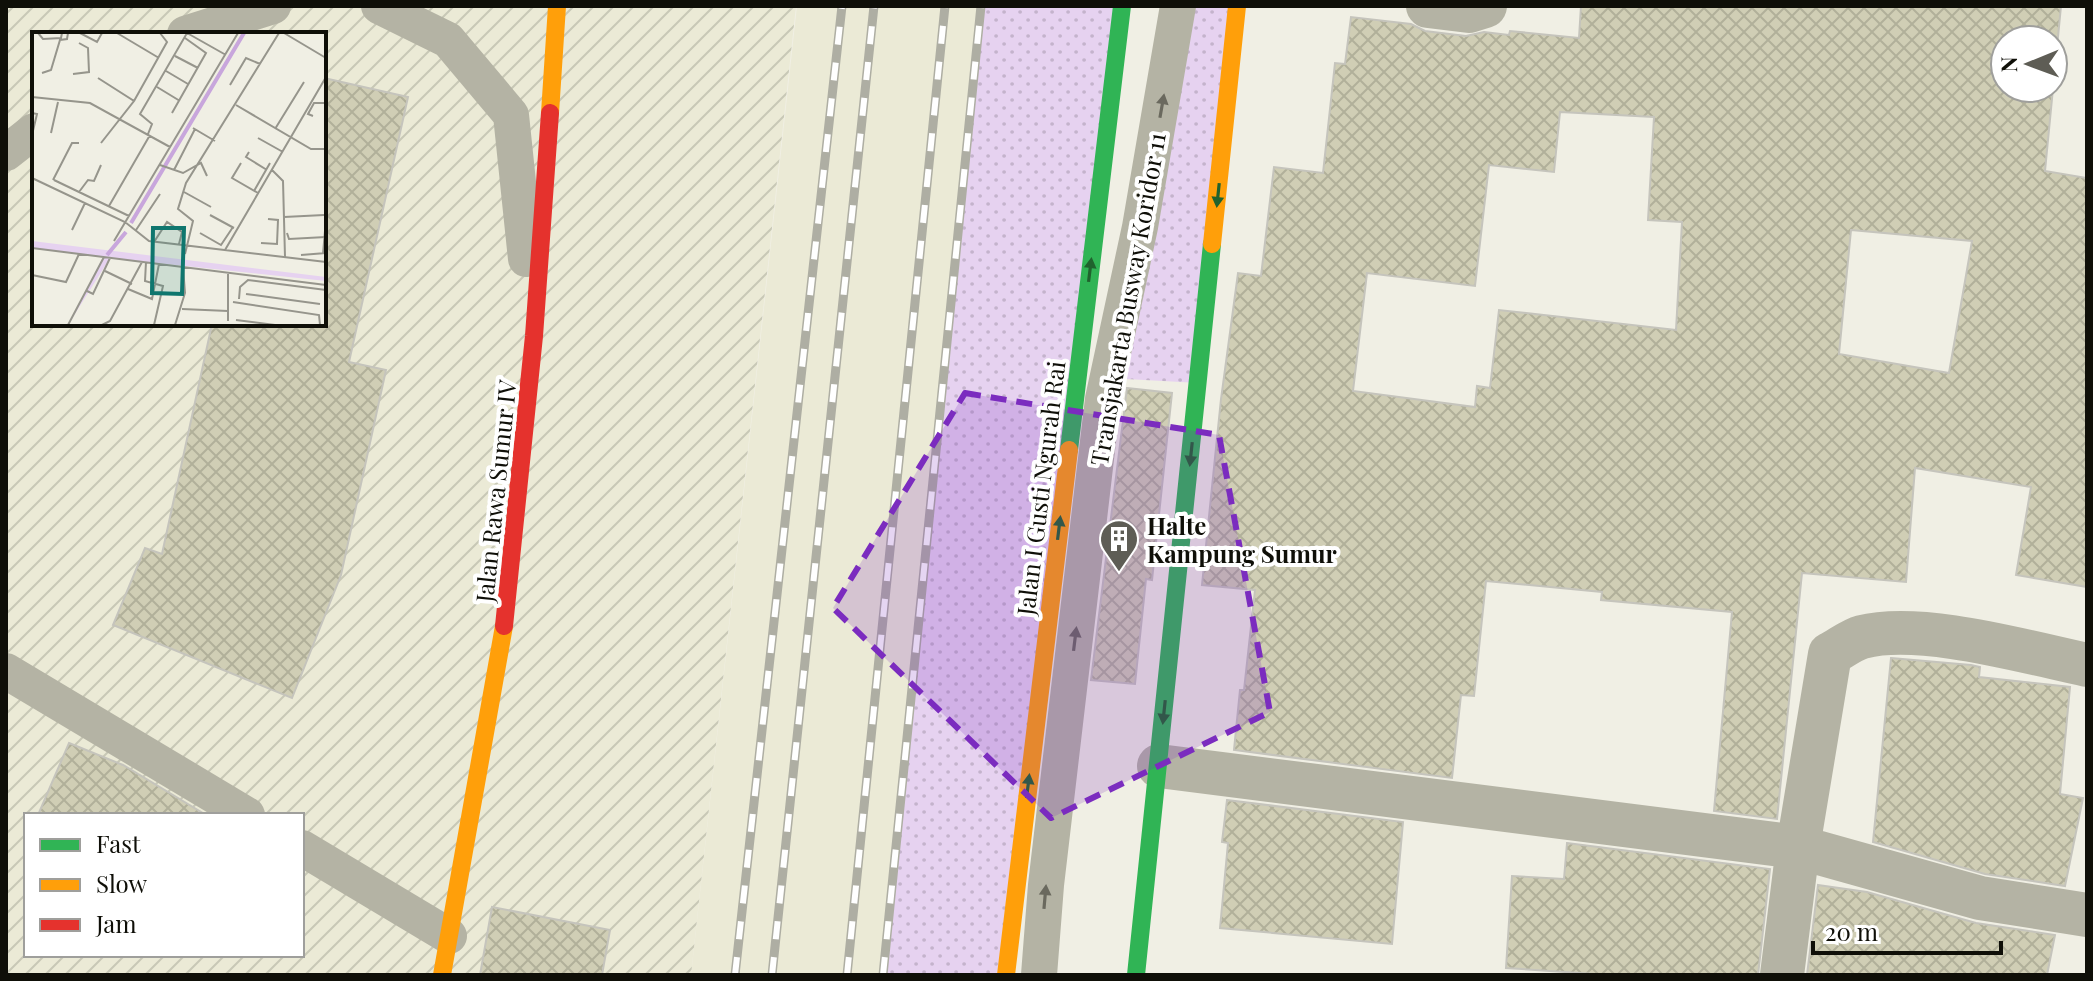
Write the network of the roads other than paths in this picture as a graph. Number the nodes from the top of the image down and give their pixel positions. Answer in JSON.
{"nodes":[{"id":1,"x":273,"y":6,"type":"edge"},
{"id":2,"x":379,"y":6,"type":"edge"},
{"id":3,"x":557,"y":6,"type":"edge"},
{"id":4,"x":1122,"y":6,"type":"edge"},
{"id":5,"x":1178,"y":6,"type":"edge"},
{"id":6,"x":1237,"y":6,"type":"edge"},
{"id":7,"x":1428,"y":6,"type":"edge"},
{"id":8,"x":1485,"y":6,"type":"edge"},
{"id":9,"x":191,"y":32,"type":"edge"},
{"id":10,"x":32,"y":133,"type":"edge"},
{"id":11,"x":6,"y":153,"type":"edge"},
{"id":12,"x":534,"y":336,"type":"junction"},
{"id":13,"x":2087,"y":665,"type":"edge"},
{"id":14,"x":6,"y":671,"type":"edge"},
{"id":15,"x":1159,"y":766,"type":"junction"},
{"id":16,"x":244,"y":813,"type":"edge"},
{"id":17,"x":1798,"y":847,"type":"junction"},
{"id":18,"x":304,"y":849,"type":"edge"},
{"id":19,"x":2087,"y":915,"type":"edge"},
{"id":20,"x":449,"y":936,"type":"junction"},
{"id":21,"x":442,"y":975,"type":"edge"},
{"id":22,"x":1006,"y":975,"type":"edge"},
{"id":23,"x":1039,"y":975,"type":"edge"},
{"id":24,"x":1136,"y":975,"type":"edge"},
{"id":25,"x":1782,"y":975,"type":"edge"}],
"edges":[{"from":1,"to":9,"type":"lane"},
{"from":2,"to":12,"type":"lane"},
{"from":3,"to":12,"type":"main road","name":"Jalan Rawa Sumur IV"},
{"from":22,"to":4,"type":"main road","name":"Jalan I Gusti Ngurah Rai","one_way":true},
{"from":23,"to":5,"type":"lane","name":"Transjakarta Busway Koridor 11","one_way":true},
{"from":6,"to":15,"type":"main road","one_way":true},
{"from":7,"to":8,"type":"street"},
{"from":10,"to":11,"type":"lane"},
{"from":12,"to":20,"type":"main road","name":"Jalan Rawa Sumur IV"},
{"from":13,"to":17,"type":"street"},
{"from":14,"to":16,"type":"lane"},
{"from":15,"to":17,"type":"street"},
{"from":15,"to":24,"type":"main road"},
{"from":17,"to":19,"type":"street"},
{"from":17,"to":25,"type":"street"},
{"from":18,"to":20,"type":"lane"},
{"from":20,"to":21,"type":"main road","name":"Jalan Rawa Sumur IV"}]}
